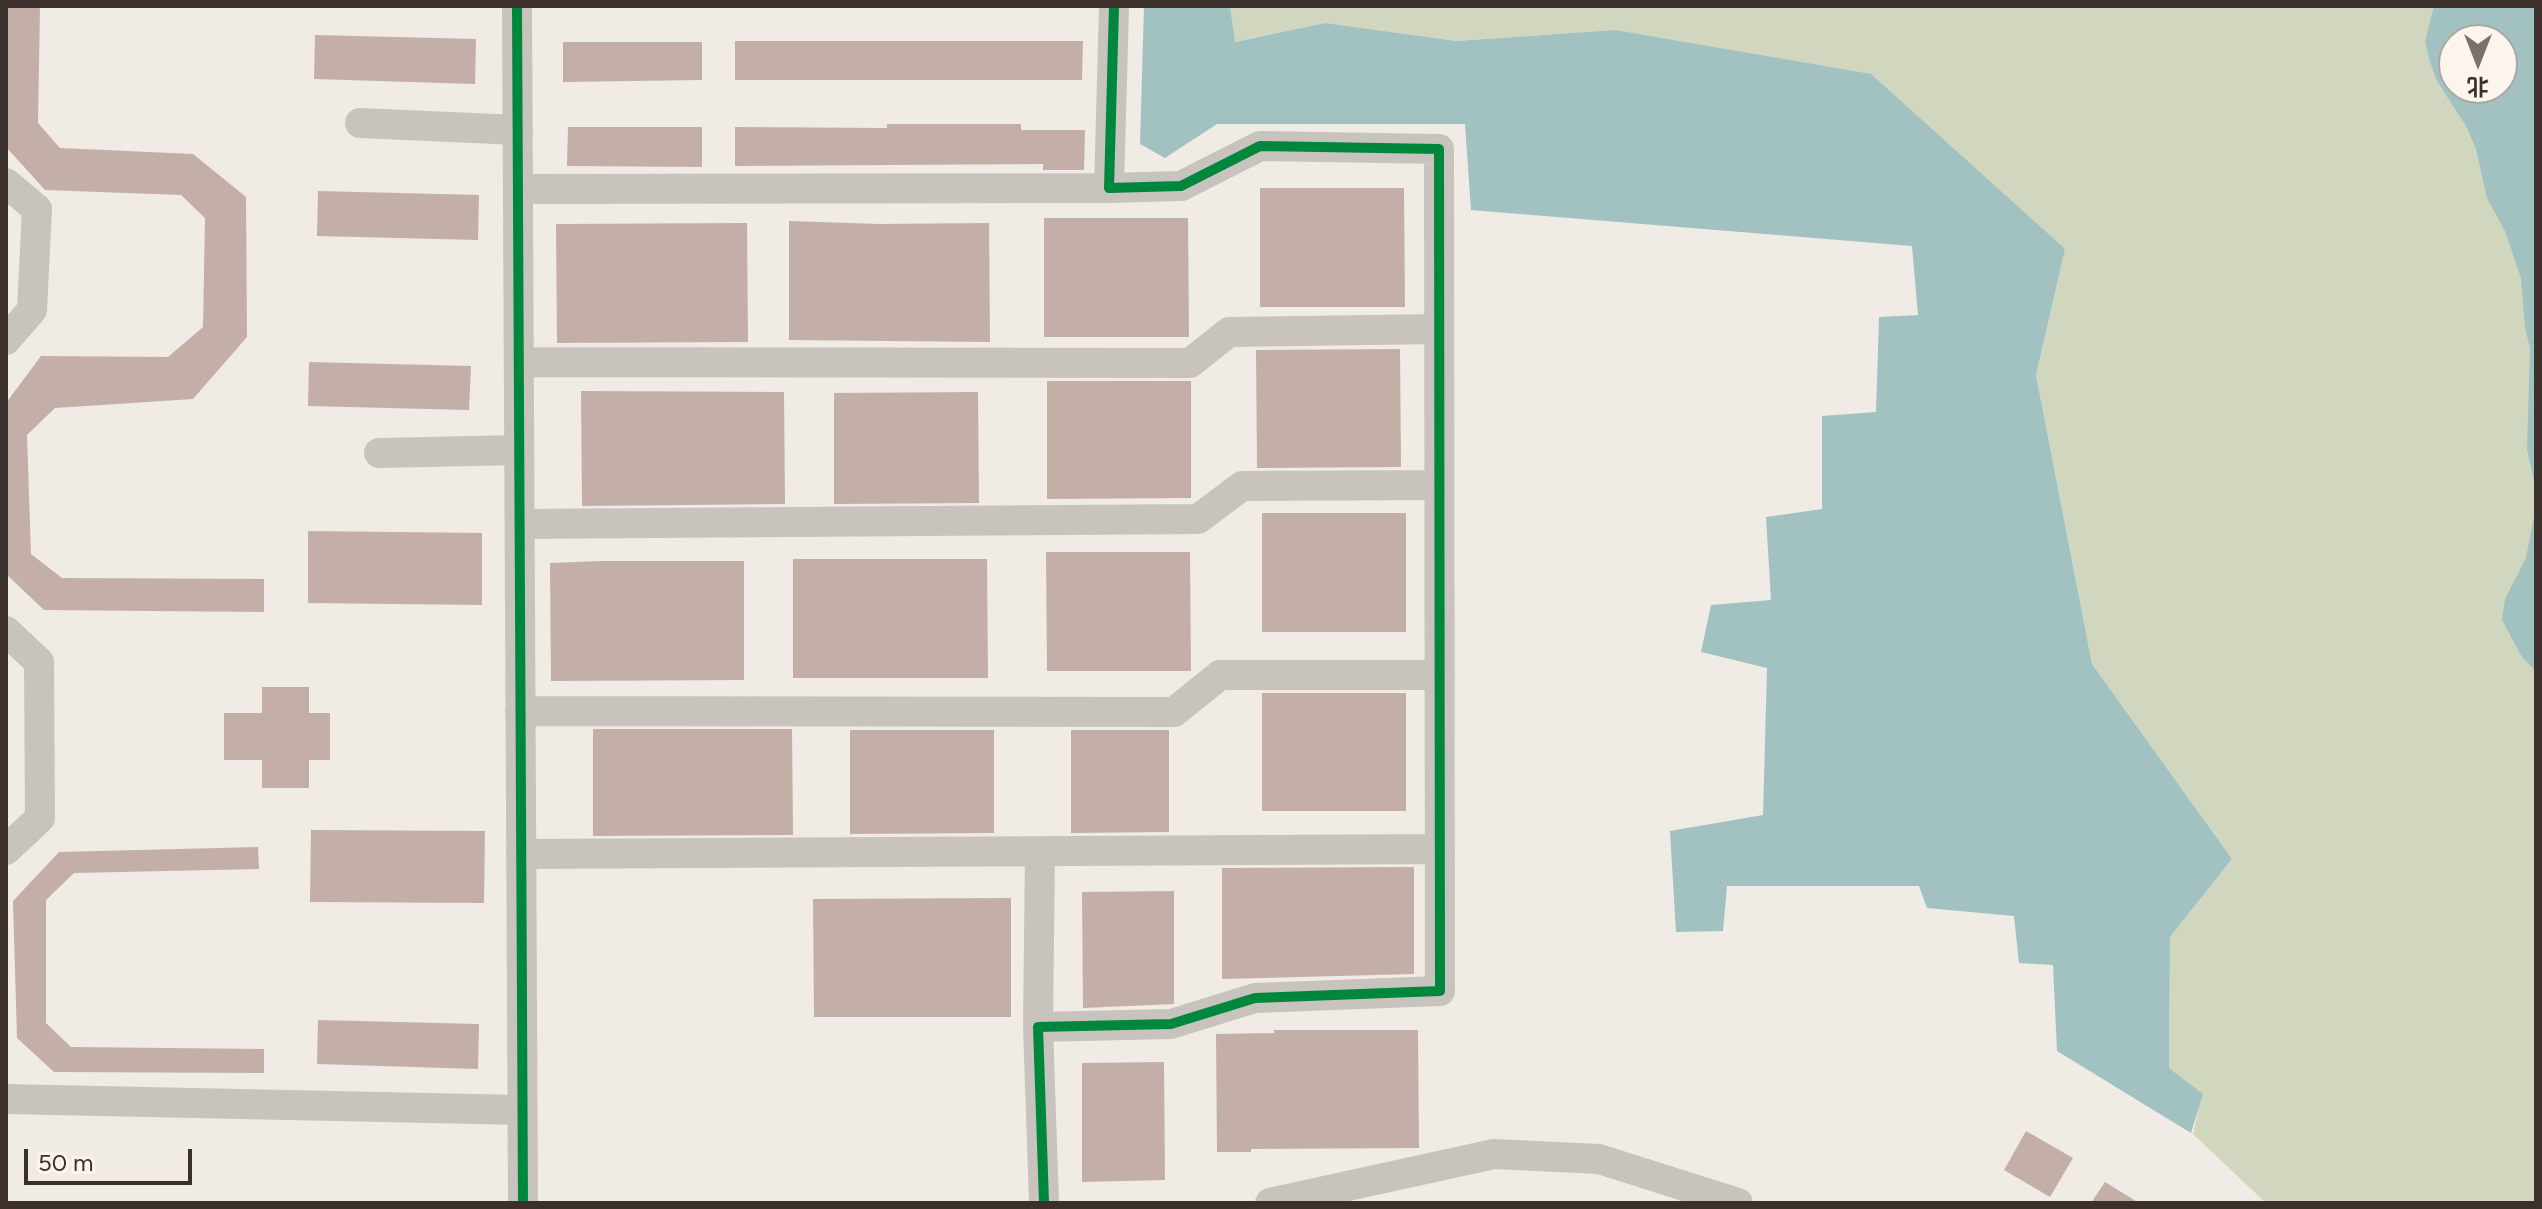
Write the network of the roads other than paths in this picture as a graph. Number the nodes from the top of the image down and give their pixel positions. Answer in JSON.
{"nodes":[{"id":1,"x":517,"y":6,"type":"edge"},
{"id":2,"x":1114,"y":6,"type":"edge"},
{"id":3,"x":360,"y":123,"type":"dead end"},
{"id":4,"x":518,"y":130,"type":"junction"},
{"id":5,"x":6,"y":183,"type":"edge"},
{"id":6,"x":1109,"y":188,"type":"junction"},
{"id":7,"x":518,"y":189,"type":"junction"},
{"id":8,"x":1439,"y":329,"type":"junction"},
{"id":9,"x":6,"y":340,"type":"edge"},
{"id":10,"x":519,"y":362,"type":"junction"},
{"id":11,"x":519,"y":450,"type":"junction"},
{"id":12,"x":379,"y":453,"type":"dead end"},
{"id":13,"x":1439,"y":485,"type":"junction"},
{"id":14,"x":520,"y":524,"type":"junction"},
{"id":15,"x":6,"y":631,"type":"edge"},
{"id":16,"x":1440,"y":675,"type":"junction"},
{"id":17,"x":520,"y":711,"type":"junction"},
{"id":18,"x":1440,"y":849,"type":"junction"},
{"id":19,"x":6,"y":850,"type":"edge"},
{"id":20,"x":1040,"y":852,"type":"junction"},
{"id":21,"x":521,"y":854,"type":"junction"},
{"id":22,"x":1038,"y":1027,"type":"junction"},
{"id":23,"x":6,"y":1099,"type":"edge"},
{"id":24,"x":522,"y":1110,"type":"junction"},
{"id":25,"x":523,"y":1203,"type":"edge"},
{"id":26,"x":1044,"y":1203,"type":"edge"},
{"id":27,"x":1270,"y":1203,"type":"edge"},
{"id":28,"x":1738,"y":1203,"type":"edge"}],
"edges":[{"from":1,"to":4,"type":"street"},
{"from":2,"to":6,"type":"street"},
{"from":3,"to":4,"type":"street"},
{"from":4,"to":7,"type":"street"},
{"from":5,"to":9,"type":"street"},
{"from":6,"to":7,"type":"street"},
{"from":6,"to":8,"type":"street"},
{"from":7,"to":10,"type":"street"},
{"from":8,"to":10,"type":"street"},
{"from":8,"to":13,"type":"street"},
{"from":10,"to":11,"type":"street"},
{"from":11,"to":12,"type":"street"},
{"from":11,"to":14,"type":"street"},
{"from":13,"to":14,"type":"street"},
{"from":13,"to":16,"type":"street"},
{"from":14,"to":17,"type":"street"},
{"from":15,"to":19,"type":"street"},
{"from":16,"to":17,"type":"street"},
{"from":16,"to":18,"type":"street"},
{"from":17,"to":21,"type":"street"},
{"from":18,"to":20,"type":"street"},
{"from":18,"to":22,"type":"street"},
{"from":20,"to":21,"type":"street"},
{"from":20,"to":22,"type":"street"},
{"from":21,"to":24,"type":"street"},
{"from":22,"to":26,"type":"street"},
{"from":23,"to":24,"type":"street"},
{"from":24,"to":25,"type":"street"},
{"from":27,"to":28,"type":"street"}]}
